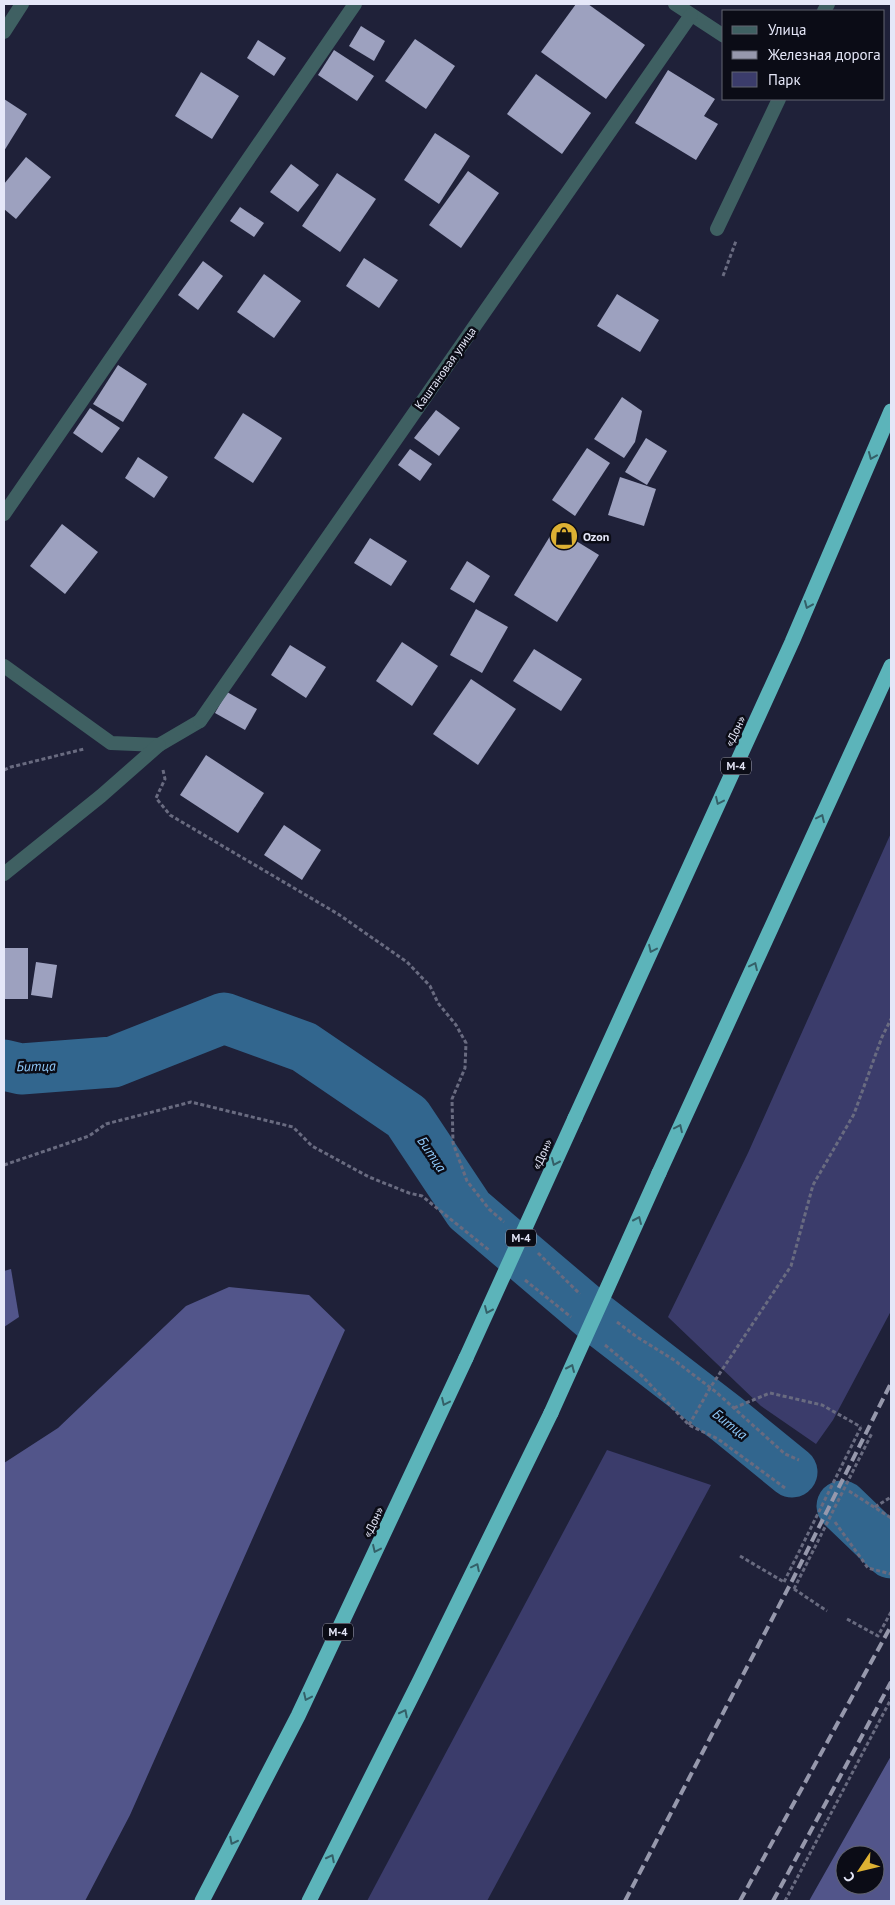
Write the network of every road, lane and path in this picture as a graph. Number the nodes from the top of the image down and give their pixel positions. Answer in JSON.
{"nodes":[{"id":1,"x":22,"y":4,"type":"edge"},
{"id":2,"x":356,"y":4,"type":"edge"},
{"id":3,"x":675,"y":4,"type":"edge"},
{"id":4,"x":690,"y":15,"type":"junction"},
{"id":5,"x":4,"y":32,"type":"edge"},
{"id":6,"x":722,"y":35,"type":"edge"},
{"id":7,"x":779,"y":100,"type":"edge"},
{"id":8,"x":717,"y":229,"type":"dead end"},
{"id":9,"x":891,"y":411,"type":"edge"},
{"id":10,"x":4,"y":514,"type":"edge"},
{"id":11,"x":4,"y":666,"type":"edge"},
{"id":12,"x":891,"y":666,"type":"edge"},
{"id":13,"x":111,"y":743,"type":"junction"},
{"id":14,"x":159,"y":745,"type":"junction"},
{"id":15,"x":4,"y":770,"type":"edge"},
{"id":16,"x":4,"y":874,"type":"edge"},
{"id":17,"x":891,"y":1019,"type":"edge"},
{"id":18,"x":4,"y":1165,"type":"edge"},
{"id":19,"x":422,"y":1196,"type":"dead end"},
{"id":20,"x":509,"y":1227,"type":"dead end"},
{"id":21,"x":536,"y":1251,"type":"dead end"},
{"id":22,"x":585,"y":1297,"type":"dead end"},
{"id":23,"x":614,"y":1320,"type":"dead end"},
{"id":24,"x":710,"y":1388,"type":"junction"},
{"id":25,"x":734,"y":1408,"type":"junction"},
{"id":26,"x":689,"y":1425,"type":"dead end"},
{"id":27,"x":872,"y":1433,"type":"dead end"},
{"id":28,"x":799,"y":1460,"type":"dead end"},
{"id":29,"x":849,"y":1491,"type":"dead end"},
{"id":30,"x":891,"y":1497,"type":"edge"},
{"id":31,"x":875,"y":1507,"type":"junction"},
{"id":32,"x":891,"y":1518,"type":"edge"},
{"id":33,"x":835,"y":1522,"type":"dead end"},
{"id":34,"x":740,"y":1556,"type":"dead end"},
{"id":35,"x":891,"y":1574,"type":"edge"},
{"id":36,"x":827,"y":1610,"type":"dead end"},
{"id":37,"x":891,"y":1612,"type":"edge"},
{"id":38,"x":847,"y":1618,"type":"dead end"},
{"id":39,"x":891,"y":1699,"type":"edge"},
{"id":40,"x":202,"y":1901,"type":"edge"},
{"id":41,"x":309,"y":1901,"type":"edge"},
{"id":42,"x":785,"y":1901,"type":"edge"}],
"edges":[{"from":1,"to":5,"type":"street"},
{"from":2,"to":10,"type":"street"},
{"from":3,"to":4,"type":"street"},
{"from":4,"to":6,"type":"street"},
{"from":4,"to":14,"type":"street","name":"Каштановая улица"},
{"from":7,"to":8,"type":"street"},
{"from":9,"to":40,"type":"highway","name":"«Дон»","number":"М-4","one_way":true,"bridge":true},
{"from":11,"to":13,"type":"street"},
{"from":41,"to":12,"type":"highway","one_way":true,"bridge":true},
{"from":13,"to":14,"type":"street"},
{"from":13,"to":15,"type":"path"},
{"from":14,"to":16,"type":"street"},
{"from":14,"to":20,"type":"path"},
{"from":17,"to":24,"type":"path"},
{"from":18,"to":19,"type":"path"},
{"from":21,"to":22,"type":"path"},
{"from":23,"to":24,"type":"path"},
{"from":24,"to":25,"type":"path"},
{"from":24,"to":26,"type":"path"},
{"from":25,"to":28,"type":"path"},
{"from":25,"to":34,"type":"path","bridge":true},
{"from":27,"to":36,"type":"path","bridge":true},
{"from":29,"to":31,"type":"path"},
{"from":30,"to":31,"type":"path"},
{"from":31,"to":32,"type":"path"},
{"from":33,"to":35,"type":"path"},
{"from":37,"to":38,"type":"path"},
{"from":39,"to":42,"type":"path"}]}
